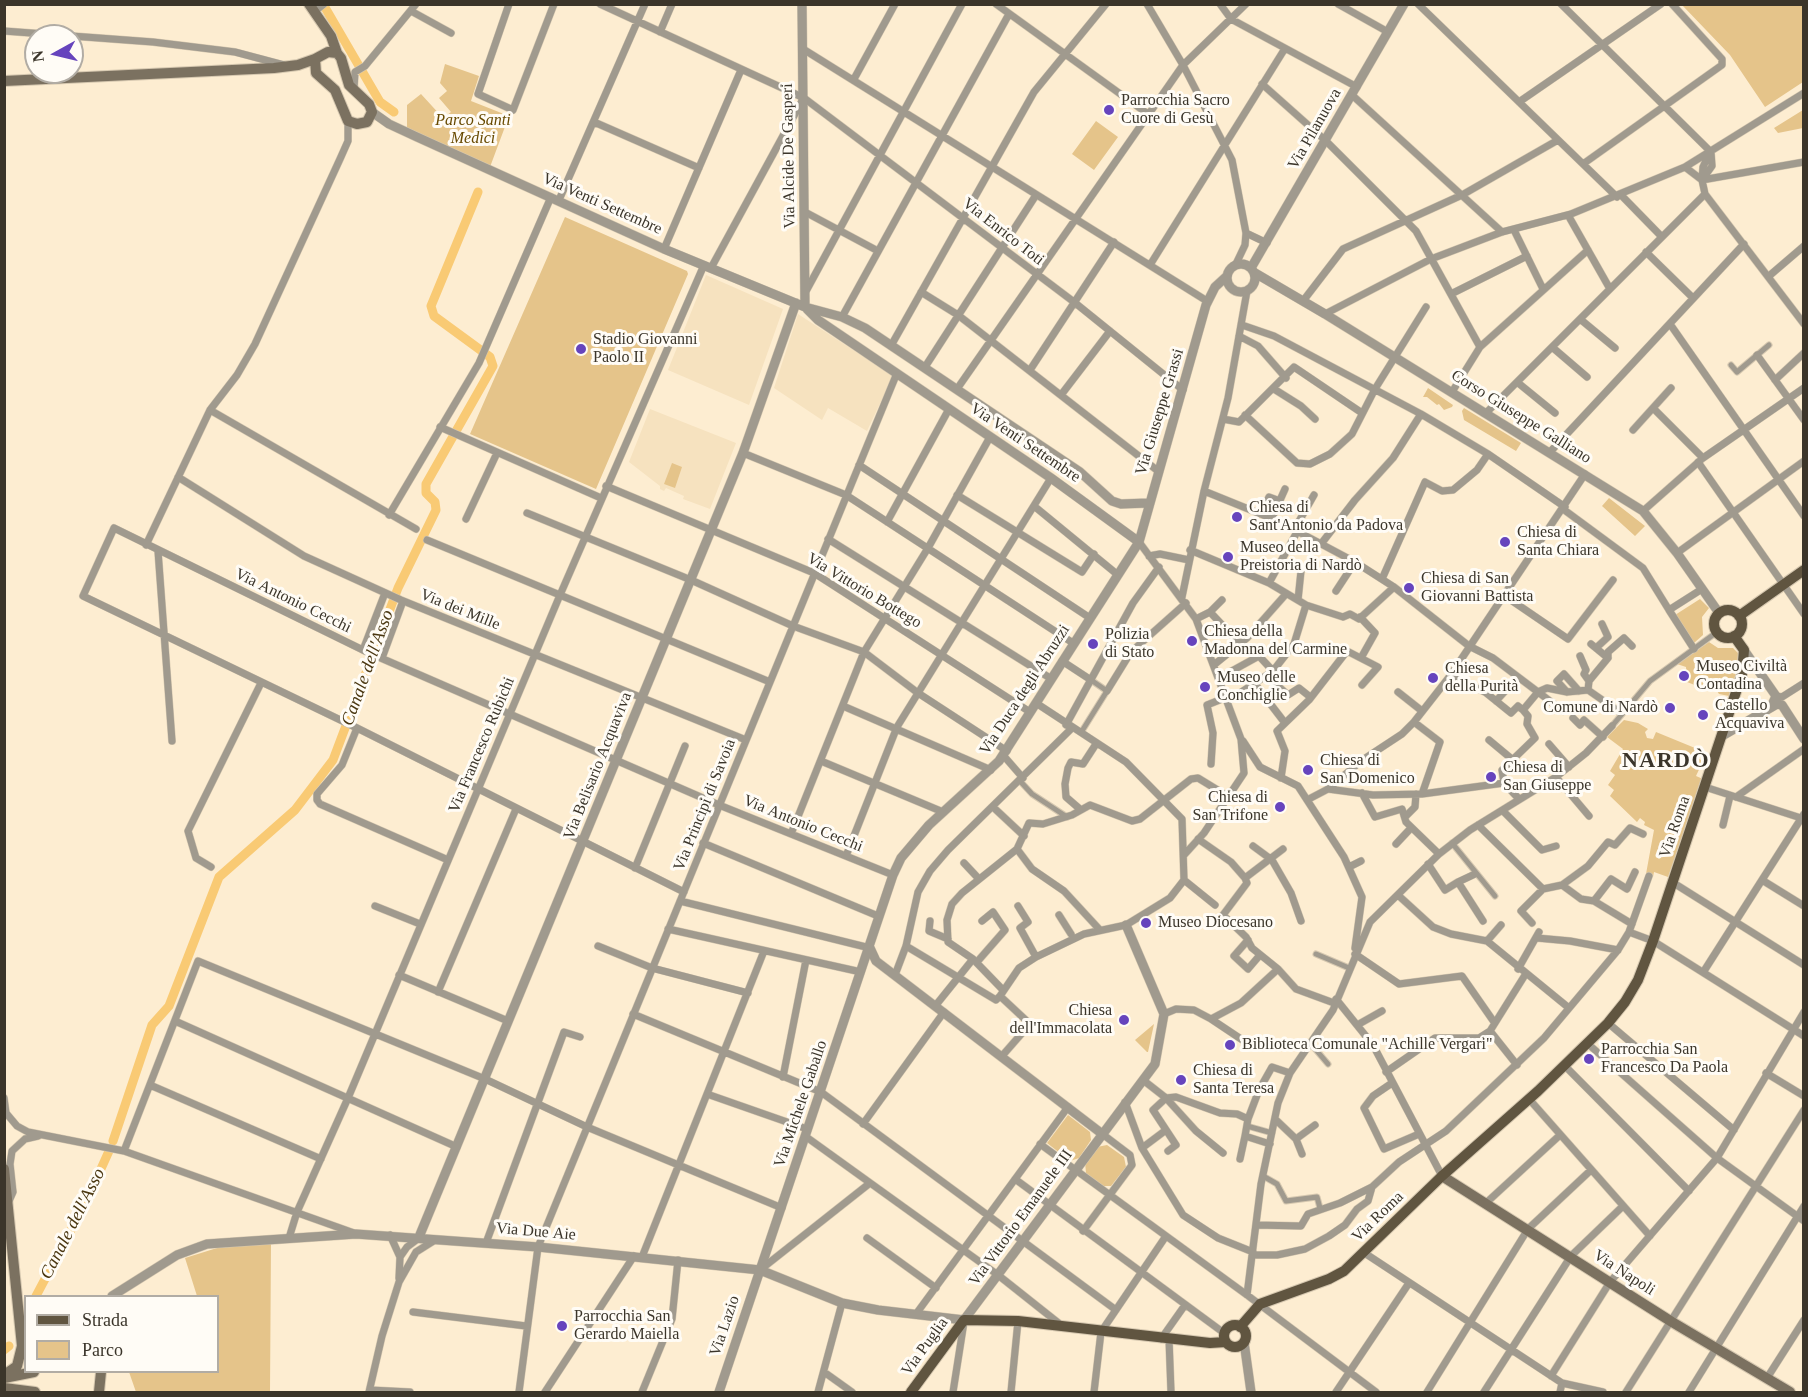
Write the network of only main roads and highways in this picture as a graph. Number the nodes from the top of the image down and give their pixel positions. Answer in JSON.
{"nodes":[{"id":1,"x":316,"y":7,"type":"edge"},
{"id":2,"x":322,"y":24,"type":"junction"},
{"id":3,"x":337,"y":53,"type":"junction"},
{"id":4,"x":318,"y":56,"type":"junction"},
{"id":5,"x":274,"y":68,"type":"junction"},
{"id":6,"x":316,"y":73,"type":"junction"},
{"id":7,"x":4,"y":81,"type":"edge"},
{"id":8,"x":1803,"y":570,"type":"edge"},
{"id":9,"x":1739,"y":616,"type":"junction"},
{"id":10,"x":1734,"y":636,"type":"junction"},
{"id":11,"x":4,"y":1169,"type":"edge"},
{"id":12,"x":1442,"y":1176,"type":"junction"},
{"id":13,"x":6,"y":1200,"type":"edge"},
{"id":14,"x":23,"y":1326,"type":"edge"},
{"id":15,"x":1240,"y":1326,"type":"junction"},
{"id":16,"x":1225,"y":1338,"type":"junction"},
{"id":17,"x":21,"y":1346,"type":"junction"},
{"id":18,"x":24,"y":1354,"type":"edge"},
{"id":19,"x":27,"y":1373,"type":"edge"},
{"id":20,"x":33,"y":1373,"type":"edge"},
{"id":21,"x":101,"y":1373,"type":"edge"},
{"id":22,"x":4,"y":1377,"type":"edge"},
{"id":23,"x":4,"y":1388,"type":"edge"},
{"id":24,"x":35,"y":1392,"type":"edge"},
{"id":25,"x":99,"y":1392,"type":"edge"},
{"id":26,"x":911,"y":1392,"type":"edge"},
{"id":27,"x":1790,"y":1392,"type":"edge"}],
"edges":[{"from":1,"to":2,"type":"main road"},
{"from":2,"to":3,"type":"main road"},
{"from":2,"to":4,"type":"main road"},
{"from":3,"to":4,"type":"main road"},
{"from":3,"to":6,"type":"main road"},
{"from":4,"to":5,"type":"main road"},
{"from":4,"to":6,"type":"main road"},
{"from":5,"to":6,"type":"main road"},
{"from":5,"to":7,"type":"main road"},
{"from":8,"to":9,"type":"main road"},
{"from":9,"to":10,"type":"main road"},
{"from":9,"to":10,"type":"main road"},
{"from":10,"to":12,"type":"main road","name":"Via Roma"},
{"from":11,"to":13,"type":"main road"},
{"from":12,"to":15,"type":"main road","name":"Via Roma"},
{"from":12,"to":27,"type":"main road","name":"Via Napoli"},
{"from":13,"to":14,"type":"main road"},
{"from":14,"to":17,"type":"main road"},
{"from":15,"to":16,"type":"main road"},
{"from":15,"to":16,"type":"main road"},
{"from":16,"to":26,"type":"main road","name":"Via Puglia"},
{"from":17,"to":18,"type":"main road"},
{"from":17,"to":22,"type":"main road"},
{"from":19,"to":22,"type":"main road"},
{"from":20,"to":24,"type":"main road"},
{"from":21,"to":25,"type":"main road"},
{"from":23,"to":24,"type":"main road"}]}
